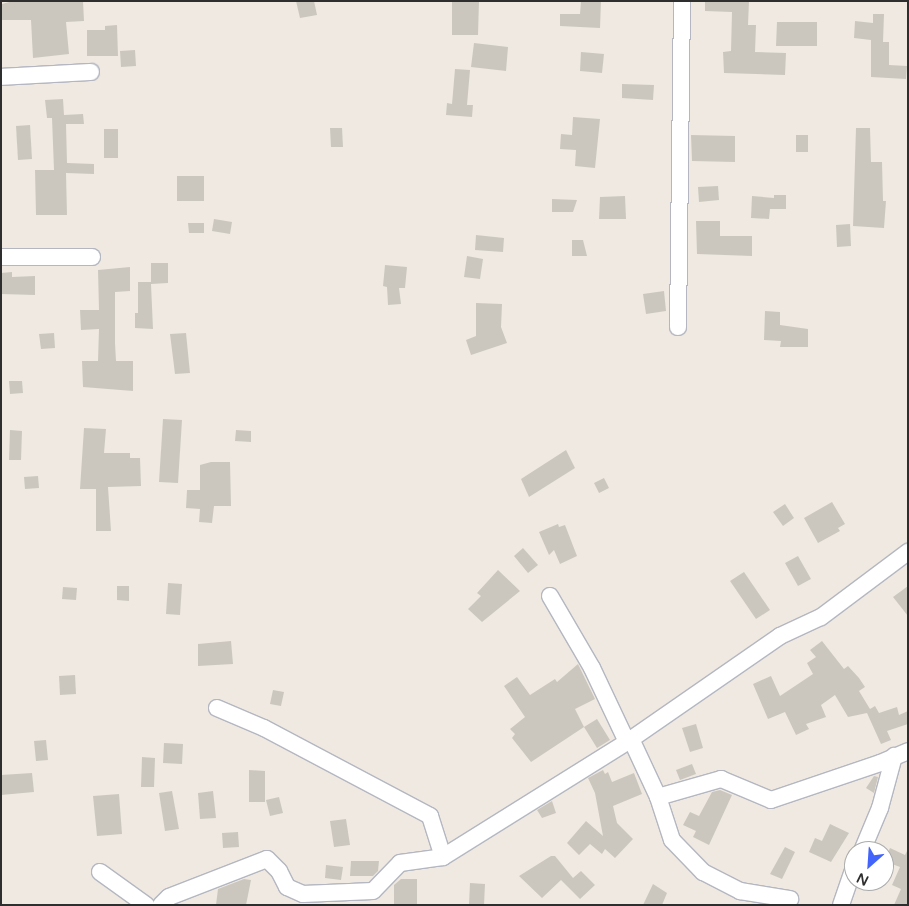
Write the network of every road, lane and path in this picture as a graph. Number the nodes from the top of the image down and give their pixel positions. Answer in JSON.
{"nodes":[{"id":1,"x":682,"y":1,"type":"edge"},
{"id":2,"x":91,"y":72,"type":"dead end"},
{"id":3,"x":1,"y":77,"type":"edge"},
{"id":4,"x":1,"y":257,"type":"edge"},
{"id":5,"x":92,"y":257,"type":"dead end"},
{"id":6,"x":678,"y":327,"type":"dead end"},
{"id":7,"x":908,"y":552,"type":"edge"},
{"id":8,"x":550,"y":596,"type":"dead end"},
{"id":9,"x":217,"y":708,"type":"dead end"},
{"id":10,"x":629,"y":740,"type":"junction"},
{"id":11,"x":901,"y":753,"type":"edge"},
{"id":12,"x":658,"y":797,"type":"junction"},
{"id":13,"x":866,"y":841,"type":"edge"},
{"id":14,"x":443,"y":857,"type":"junction"},
{"id":15,"x":100,"y":872,"type":"dead end"},
{"id":16,"x":846,"y":891,"type":"edge"},
{"id":17,"x":790,"y":899,"type":"dead end"},
{"id":18,"x":146,"y":905,"type":"edge"},
{"id":19,"x":161,"y":905,"type":"edge"},
{"id":20,"x":841,"y":905,"type":"edge"}],
"edges":[{"from":1,"to":6,"type":"street"},
{"from":2,"to":3,"type":"street"},
{"from":4,"to":5,"type":"street"},
{"from":7,"to":10,"type":"street"},
{"from":8,"to":10,"type":"street"},
{"from":9,"to":14,"type":"street"},
{"from":10,"to":12,"type":"street"},
{"from":10,"to":14,"type":"street"},
{"from":11,"to":12,"type":"street"},
{"from":11,"to":13,"type":"street"},
{"from":12,"to":17,"type":"street"},
{"from":14,"to":19,"type":"street"},
{"from":15,"to":18,"type":"street"},
{"from":16,"to":20,"type":"street"}]}
